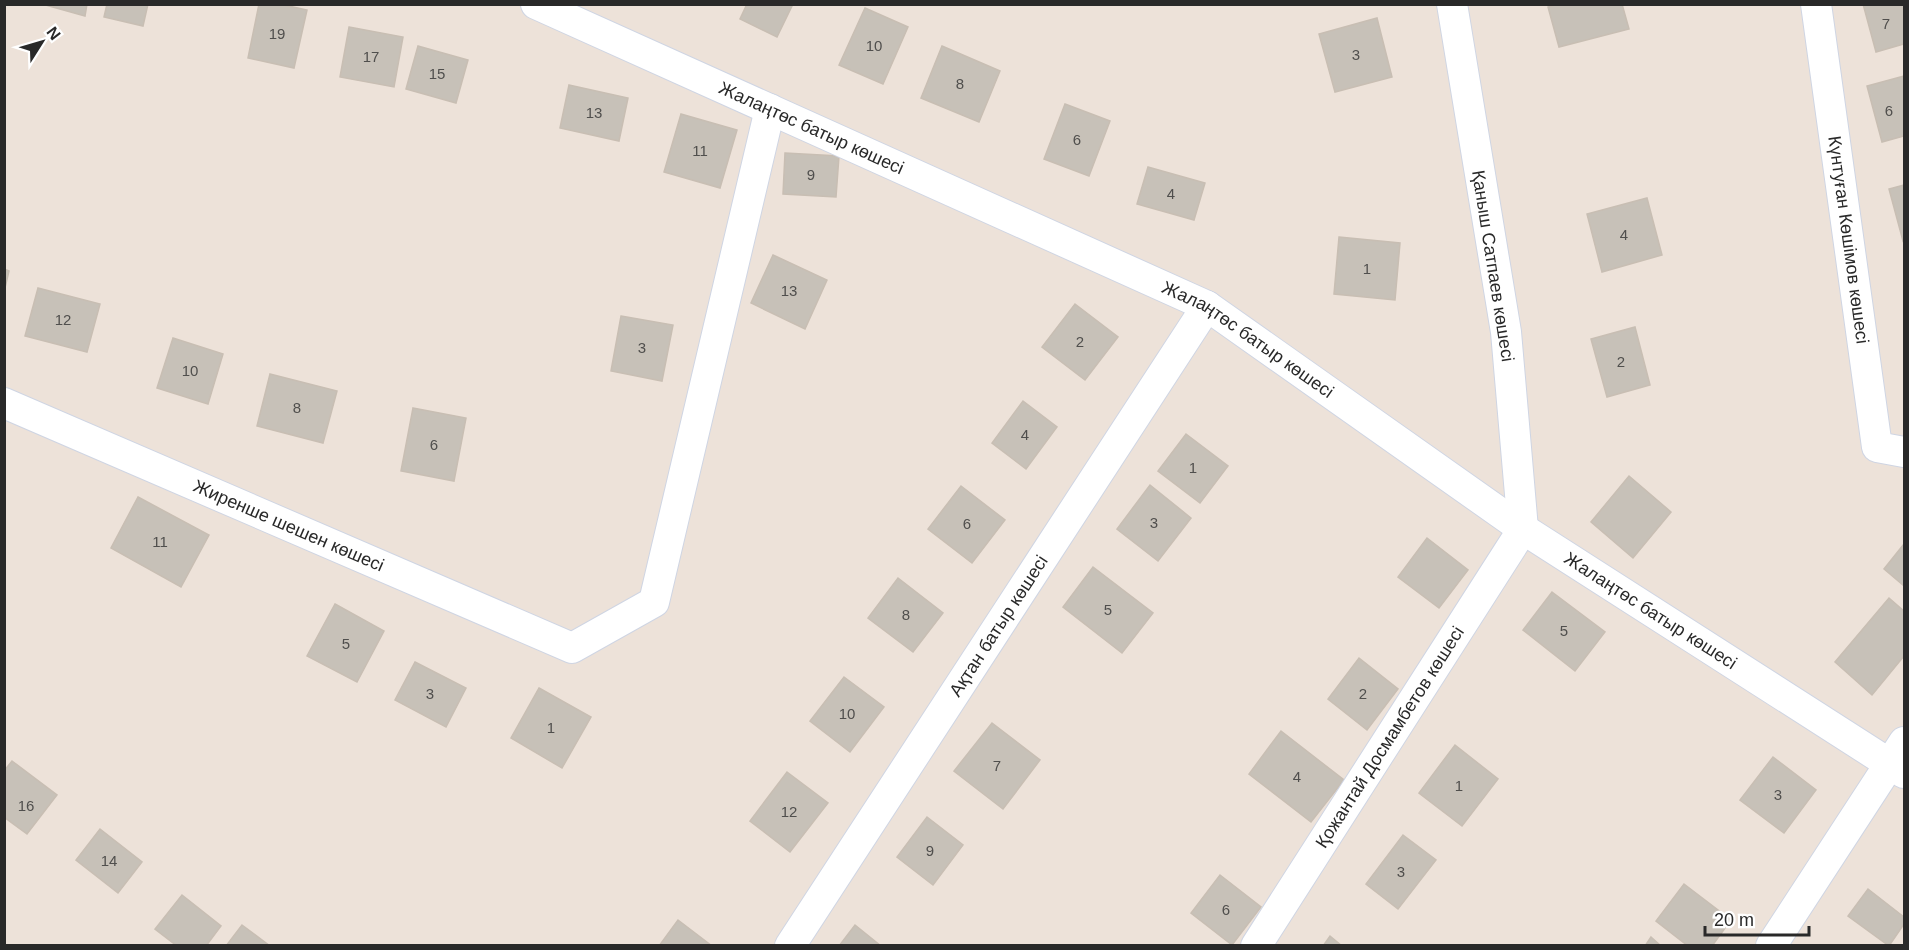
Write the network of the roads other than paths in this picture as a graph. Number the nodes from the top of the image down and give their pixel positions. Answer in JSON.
{"nodes":[{"id":1,"x":536,"y":4,"type":"edge"},
{"id":2,"x":1452,"y":4,"type":"edge"},
{"id":3,"x":1816,"y":4,"type":"edge"},
{"id":4,"x":770,"y":109,"type":"junction"},
{"id":5,"x":1207,"y":306,"type":"junction"},
{"id":6,"x":4,"y":403,"type":"edge"},
{"id":7,"x":1905,"y":452,"type":"edge"},
{"id":8,"x":1523,"y":529,"type":"junction"},
{"id":9,"x":1900,"y":759,"type":"edge"},
{"id":10,"x":790,"y":945,"type":"edge"},
{"id":11,"x":1256,"y":945,"type":"edge"},
{"id":12,"x":1771,"y":945,"type":"edge"}],
"edges":[{"from":1,"to":4,"type":"street","name":"Жалаңтөс батыр көшесі"},
{"from":2,"to":8,"type":"street","name":"Қаныш Сатпаев көшесі"},
{"from":3,"to":7,"type":"street","name":"Күнтуған Көшімов көшесі"},
{"from":4,"to":5,"type":"street","name":"Жалаңтөс батыр көшесі"},
{"from":4,"to":6,"type":"street","name":"Жиренше шешен көшесі"},
{"from":5,"to":8,"type":"street","name":"Жалаңтөс батыр көшесі"},
{"from":5,"to":10,"type":"street","name":"Ақтан батыр көшесі"},
{"from":8,"to":9,"type":"street","name":"Жалаңтөс батыр көшесі"},
{"from":8,"to":11,"type":"street","name":"Қожантай Досмамбетов көшесі"},
{"from":9,"to":12,"type":"street"}]}
